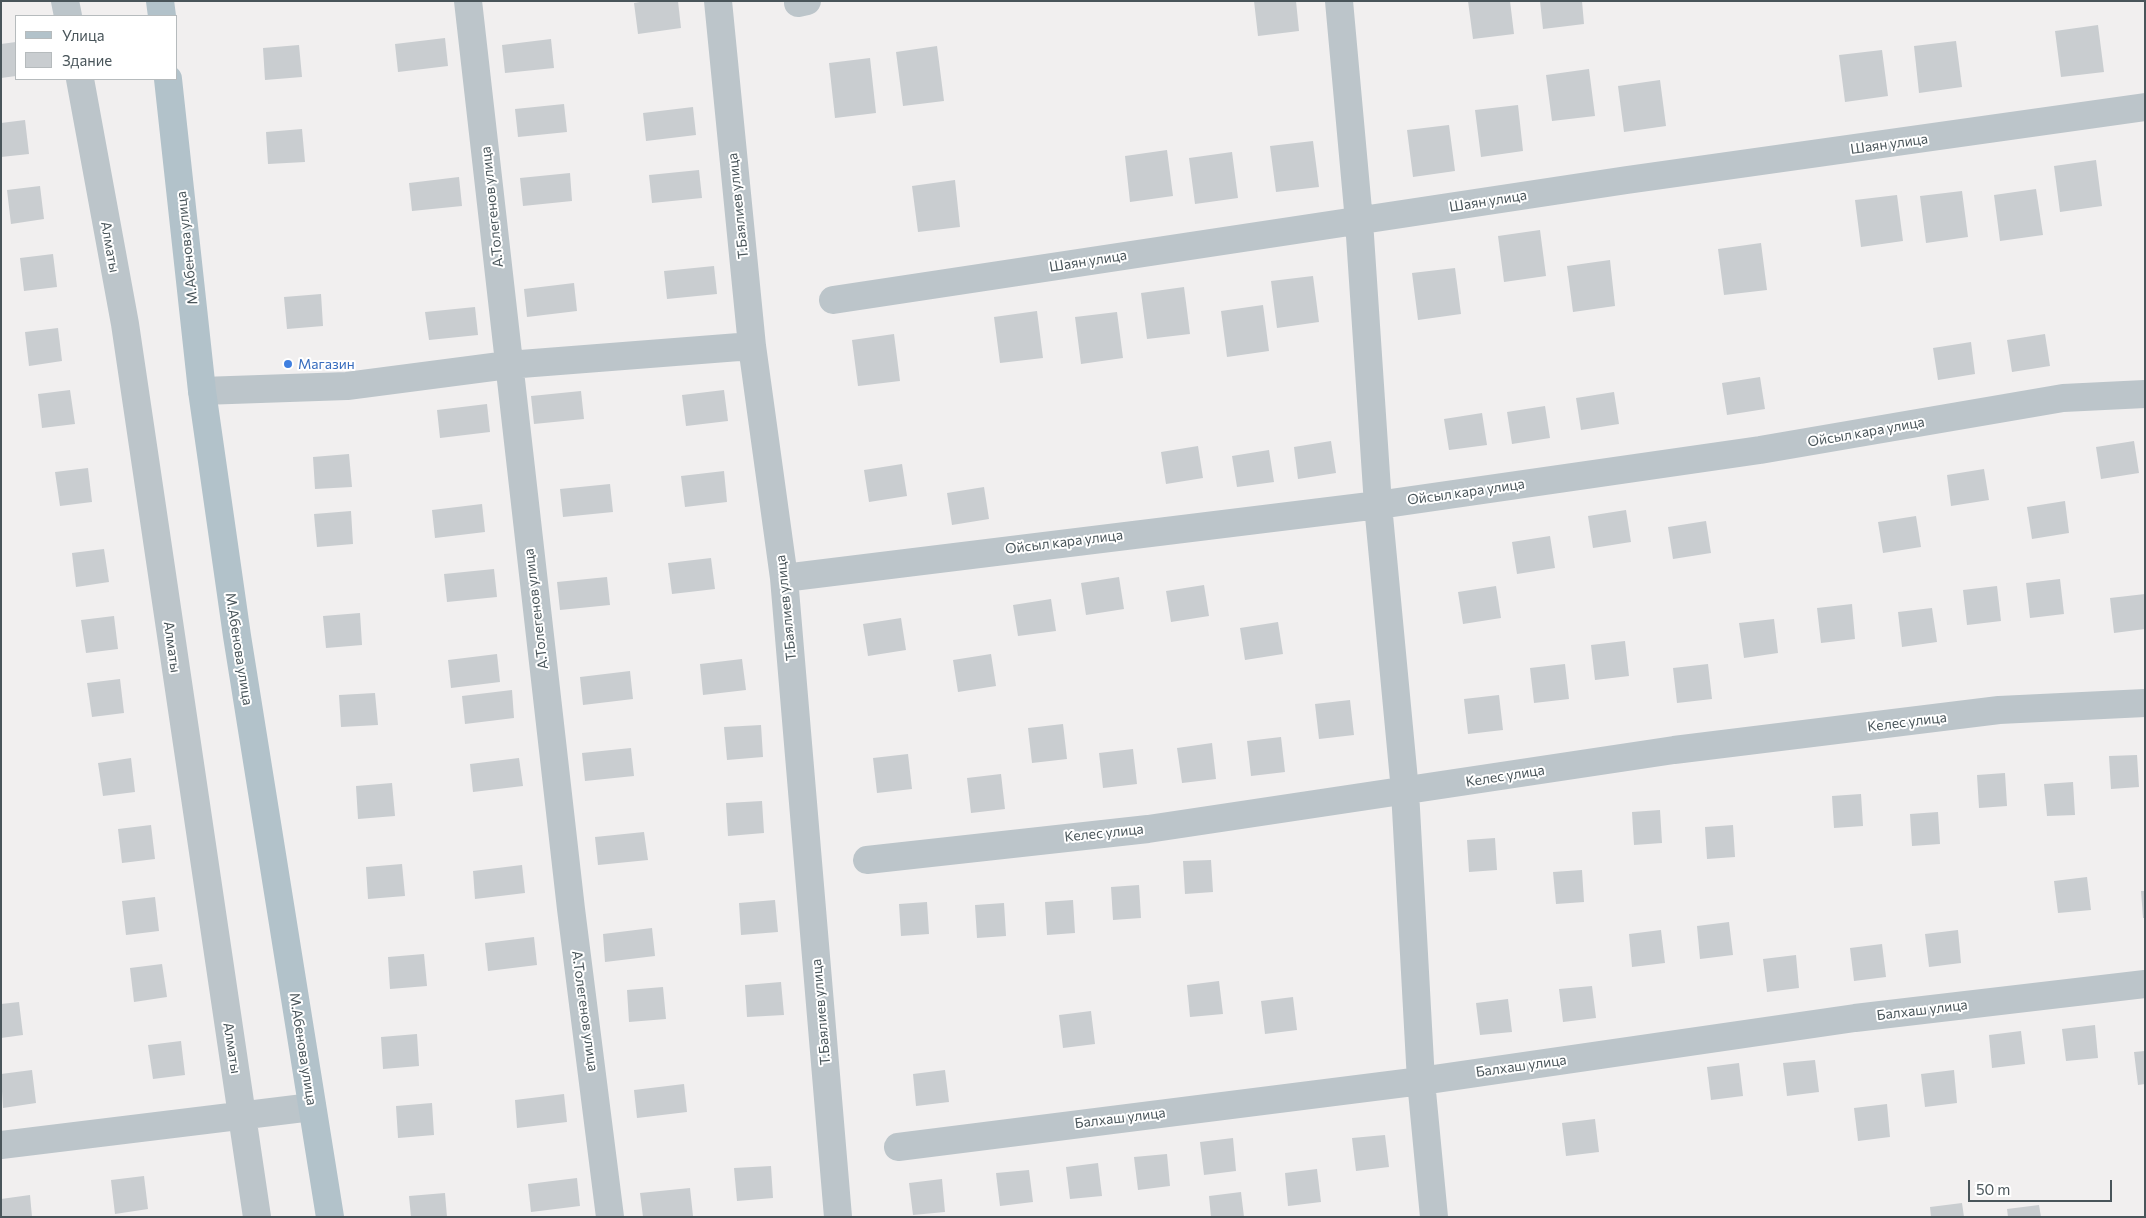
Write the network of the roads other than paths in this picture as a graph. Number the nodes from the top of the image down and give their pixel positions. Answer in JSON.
{"nodes":[{"id":1,"x":65,"y":1,"type":"edge"},
{"id":2,"x":160,"y":1,"type":"edge"},
{"id":3,"x":468,"y":1,"type":"edge"},
{"id":4,"x":718,"y":1,"type":"edge"},
{"id":5,"x":1339,"y":1,"type":"edge"},
{"id":6,"x":68,"y":15,"type":"edge"},
{"id":7,"x":162,"y":15,"type":"edge"},
{"id":8,"x":80,"y":80,"type":"edge"},
{"id":9,"x":168,"y":80,"type":"edge"},
{"id":10,"x":2145,"y":107,"type":"edge"},
{"id":11,"x":1359,"y":220,"type":"junction"},
{"id":12,"x":833,"y":300,"type":"dead end"},
{"id":13,"x":752,"y":346,"type":"junction"},
{"id":14,"x":508,"y":365,"type":"junction"},
{"id":15,"x":202,"y":391,"type":"junction"},
{"id":16,"x":2145,"y":394,"type":"edge"},
{"id":17,"x":1378,"y":505,"type":"junction"},
{"id":18,"x":784,"y":578,"type":"junction"},
{"id":19,"x":2145,"y":703,"type":"edge"},
{"id":20,"x":1405,"y":791,"type":"junction"},
{"id":21,"x":867,"y":860,"type":"dead end"},
{"id":22,"x":2145,"y":984,"type":"edge"},
{"id":23,"x":1421,"y":1081,"type":"junction"},
{"id":24,"x":312,"y":1107,"type":"junction"},
{"id":25,"x":243,"y":1115,"type":"junction"},
{"id":26,"x":1,"y":1146,"type":"edge"},
{"id":27,"x":898,"y":1147,"type":"dead end"},
{"id":28,"x":257,"y":1217,"type":"edge"},
{"id":29,"x":330,"y":1217,"type":"edge"},
{"id":30,"x":610,"y":1217,"type":"edge"},
{"id":31,"x":838,"y":1217,"type":"edge"},
{"id":32,"x":1434,"y":1217,"type":"edge"}],
"edges":[{"from":1,"to":6,"type":"street"},
{"from":2,"to":7,"type":"main road"},
{"from":3,"to":14,"type":"street","name":"А.Толегенов улица"},
{"from":4,"to":13,"type":"street","name":"Т.Баялиев улица"},
{"from":5,"to":11,"type":"street"},
{"from":8,"to":25,"type":"street","name":"Алматы"},
{"from":9,"to":15,"type":"main road","name":"М.Абенова улица"},
{"from":10,"to":11,"type":"street","name":"Шаян улица"},
{"from":11,"to":12,"type":"street","name":"Шаян улица"},
{"from":11,"to":17,"type":"street"},
{"from":13,"to":14,"type":"street"},
{"from":13,"to":18,"type":"street","name":"Т.Баялиев улица"},
{"from":14,"to":15,"type":"street"},
{"from":14,"to":30,"type":"street","name":"А.Толегенов улица"},
{"from":15,"to":24,"type":"main road","name":"М.Абенова улица"},
{"from":16,"to":17,"type":"street","name":"Ойсыл кара улица"},
{"from":17,"to":18,"type":"street","name":"Ойсыл кара улица"},
{"from":17,"to":20,"type":"street"},
{"from":18,"to":31,"type":"street","name":"Т.Баялиев улица"},
{"from":19,"to":20,"type":"street","name":"Келес улица"},
{"from":20,"to":21,"type":"street","name":"Келес улица"},
{"from":20,"to":23,"type":"street"},
{"from":22,"to":23,"type":"street","name":"Балхаш улица"},
{"from":23,"to":27,"type":"street","name":"Балхаш улица"},
{"from":23,"to":32,"type":"street"},
{"from":24,"to":25,"type":"street"},
{"from":24,"to":29,"type":"main road","name":"М.Абенова улица"},
{"from":25,"to":26,"type":"street"},
{"from":25,"to":28,"type":"street","name":"Алматы"}]}
